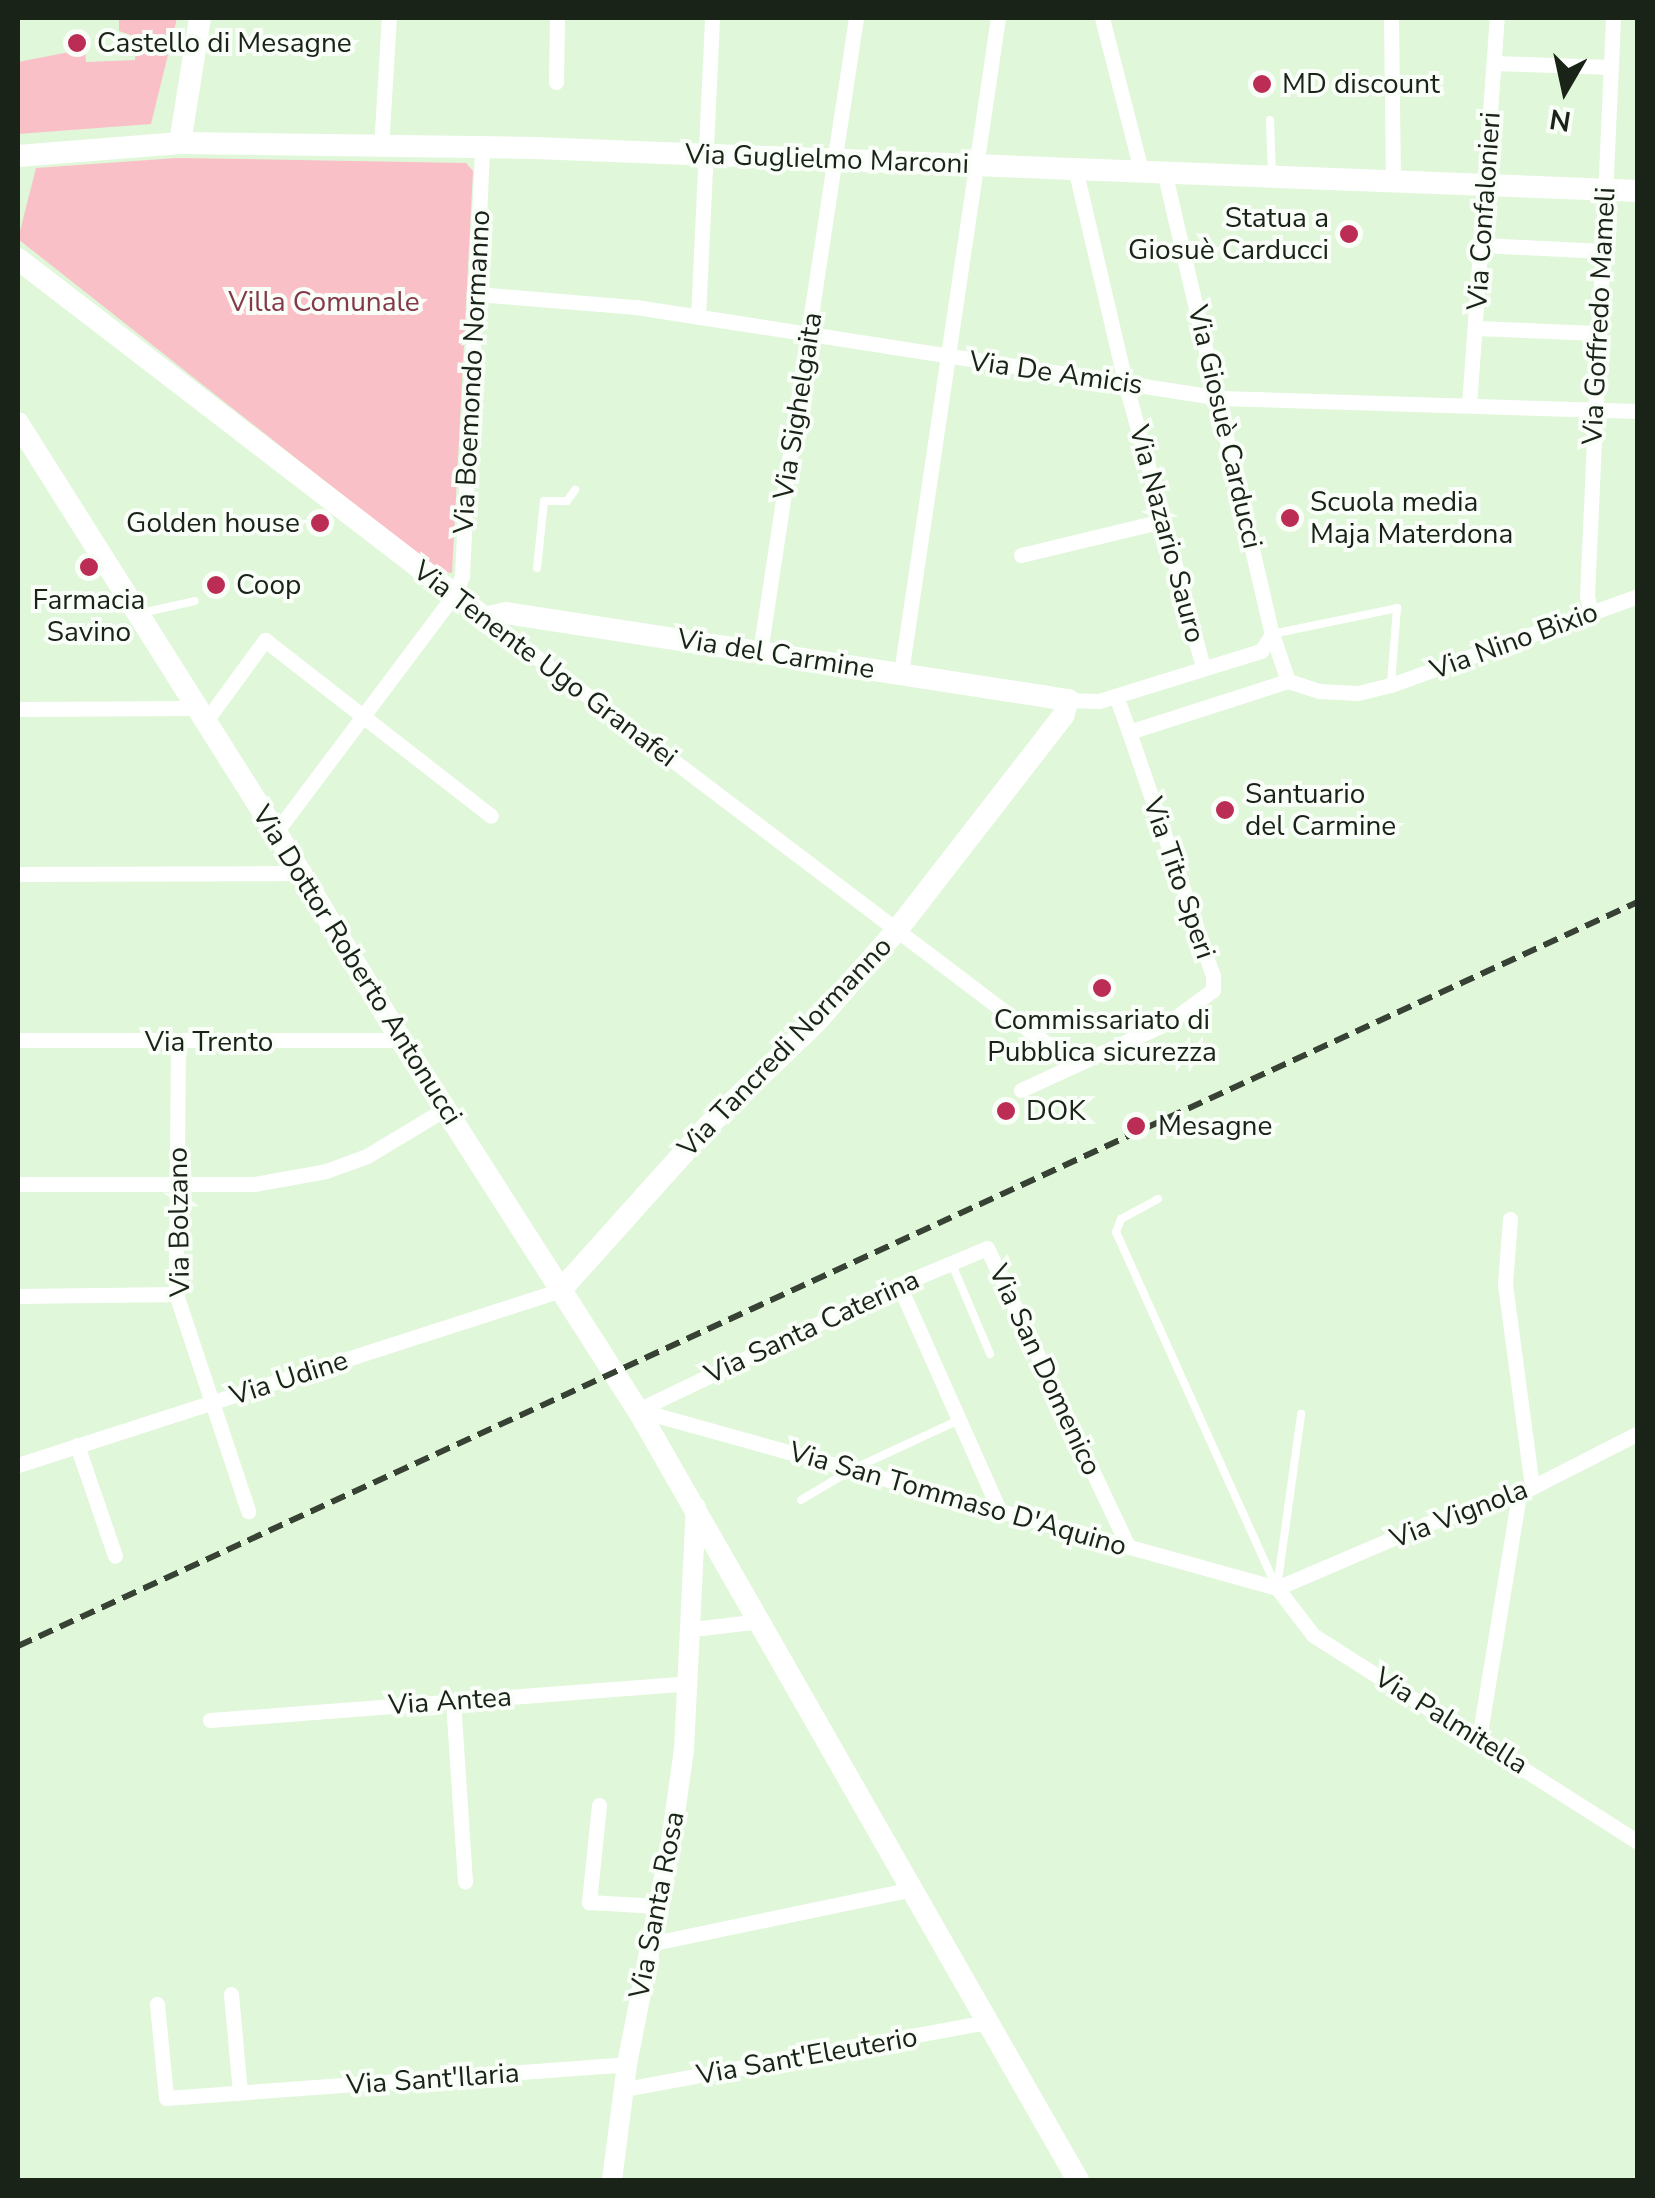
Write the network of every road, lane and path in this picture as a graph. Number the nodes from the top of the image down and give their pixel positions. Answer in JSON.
{"nodes":[{"id":1,"x":200,"y":18,"type":"edge"},
{"id":2,"x":389,"y":18,"type":"edge"},
{"id":3,"x":557,"y":18,"type":"edge"},
{"id":4,"x":712,"y":18,"type":"edge"},
{"id":5,"x":856,"y":18,"type":"edge"},
{"id":6,"x":998,"y":18,"type":"edge"},
{"id":7,"x":1102,"y":18,"type":"edge"},
{"id":8,"x":1390,"y":18,"type":"edge"},
{"id":9,"x":1497,"y":18,"type":"edge"},
{"id":10,"x":1612,"y":18,"type":"edge"},
{"id":11,"x":1494,"y":63,"type":"junction"},
{"id":12,"x":1610,"y":67,"type":"junction"},
{"id":13,"x":556,"y":82,"type":"dead end"},
{"id":14,"x":1270,"y":120,"type":"dead end"},
{"id":15,"x":180,"y":143,"type":"junction"},
{"id":16,"x":381,"y":147,"type":"junction"},
{"id":17,"x":482,"y":149,"type":"junction"},
{"id":18,"x":706,"y":154,"type":"junction"},
{"id":19,"x":18,"y":156,"type":"edge"},
{"id":20,"x":832,"y":160,"type":"junction"},
{"id":21,"x":976,"y":164,"type":"junction"},
{"id":22,"x":1075,"y":168,"type":"junction"},
{"id":23,"x":1153,"y":171,"type":"junction"},
{"id":24,"x":1272,"y":175,"type":"junction"},
{"id":25,"x":1393,"y":180,"type":"junction"},
{"id":26,"x":1486,"y":185,"type":"junction"},
{"id":27,"x":1605,"y":190,"type":"junction"},
{"id":28,"x":1638,"y":192,"type":"edge"},
{"id":29,"x":1482,"y":245,"type":"junction"},
{"id":30,"x":1602,"y":251,"type":"junction"},
{"id":31,"x":18,"y":259,"type":"edge"},
{"id":32,"x":477,"y":294,"type":"junction"},
{"id":33,"x":698,"y":317,"type":"junction"},
{"id":34,"x":1476,"y":328,"type":"junction"},
{"id":35,"x":1597,"y":334,"type":"junction"},
{"id":36,"x":810,"y":335,"type":"junction"},
{"id":37,"x":948,"y":357,"type":"junction"},
{"id":38,"x":1125,"y":382,"type":"junction"},
{"id":39,"x":1221,"y":398,"type":"junction"},
{"id":40,"x":1469,"y":405,"type":"junction"},
{"id":41,"x":1595,"y":409,"type":"junction"},
{"id":42,"x":1638,"y":410,"type":"edge"},
{"id":43,"x":21,"y":435,"type":"edge"},
{"id":44,"x":575,"y":490,"type":"dead end"},
{"id":45,"x":1163,"y":521,"type":"junction"},
{"id":46,"x":1021,"y":555,"type":"dead end"},
{"id":47,"x":537,"y":568,"type":"dead end"},
{"id":48,"x":454,"y":594,"type":"junction"},
{"id":49,"x":1638,"y":596,"type":"edge"},
{"id":50,"x":195,"y":601,"type":"dead end"},
{"id":51,"x":1591,"y":613,"type":"junction"},
{"id":52,"x":136,"y":614,"type":"junction"},
{"id":53,"x":485,"y":618,"type":"junction"},
{"id":54,"x":1272,"y":634,"type":"junction"},
{"id":55,"x":760,"y":652,"type":"junction"},
{"id":56,"x":1203,"y":667,"type":"junction"},
{"id":57,"x":901,"y":674,"type":"junction"},
{"id":58,"x":1288,"y":682,"type":"junction"},
{"id":59,"x":1391,"y":685,"type":"junction"},
{"id":60,"x":1116,"y":696,"type":"junction"},
{"id":61,"x":1068,"y":700,"type":"junction"},
{"id":62,"x":18,"y":709,"type":"edge"},
{"id":63,"x":200,"y":715,"type":"junction"},
{"id":64,"x":363,"y":716,"type":"junction"},
{"id":65,"x":1129,"y":732,"type":"junction"},
{"id":66,"x":491,"y":816,"type":"dead end"},
{"id":67,"x":276,"y":832,"type":"junction"},
{"id":68,"x":299,"y":873,"type":"junction"},
{"id":69,"x":18,"y":874,"type":"edge"},
{"id":70,"x":896,"y":931,"type":"junction"},
{"id":71,"x":18,"y":1040,"type":"edge"},
{"id":72,"x":401,"y":1040,"type":"junction"},
{"id":73,"x":178,"y":1043,"type":"junction"},
{"id":74,"x":1075,"y":1066,"type":"junction"},
{"id":75,"x":1021,"y":1090,"type":"dead end"},
{"id":76,"x":445,"y":1109,"type":"junction"},
{"id":77,"x":18,"y":1184,"type":"edge"},
{"id":78,"x":177,"y":1185,"type":"junction"},
{"id":79,"x":1158,"y":1199,"type":"dead end"},
{"id":80,"x":1510,"y":1219,"type":"dead end"},
{"id":81,"x":987,"y":1248,"type":"joint"},
{"id":82,"x":951,"y":1262,"type":"junction"},
{"id":83,"x":899,"y":1284,"type":"junction"},
{"id":84,"x":561,"y":1290,"type":"junction"},
{"id":85,"x":176,"y":1294,"type":"junction"},
{"id":86,"x":18,"y":1296,"type":"edge"},
{"id":87,"x":990,"y":1354,"type":"dead end"},
{"id":88,"x":212,"y":1402,"type":"junction"},
{"id":89,"x":638,"y":1410,"type":"junction"},
{"id":90,"x":1300,"y":1414,"type":"dead end"},
{"id":91,"x":959,"y":1420,"type":"junction"},
{"id":92,"x":1638,"y":1432,"type":"edge"},
{"id":93,"x":78,"y":1446,"type":"junction"},
{"id":94,"x":18,"y":1464,"type":"edge"},
{"id":95,"x":854,"y":1469,"type":"junction"},
{"id":96,"x":1526,"y":1490,"type":"junction"},
{"id":97,"x":801,"y":1500,"type":"dead end"},
{"id":98,"x":696,"y":1506,"type":"junction"},
{"id":99,"x":248,"y":1510,"type":"dead end"},
{"id":100,"x":1000,"y":1510,"type":"junction"},
{"id":101,"x":1128,"y":1546,"type":"junction"},
{"id":102,"x":115,"y":1556,"type":"dead end"},
{"id":103,"x":1277,"y":1588,"type":"junction"},
{"id":104,"x":761,"y":1621,"type":"junction"},
{"id":105,"x":693,"y":1628,"type":"junction"},
{"id":106,"x":689,"y":1683,"type":"junction"},
{"id":107,"x":453,"y":1701,"type":"junction"},
{"id":108,"x":210,"y":1720,"type":"dead end"},
{"id":109,"x":1479,"y":1738,"type":"junction"},
{"id":110,"x":600,"y":1805,"type":"dead end"},
{"id":111,"x":1638,"y":1842,"type":"edge"},
{"id":112,"x":465,"y":1882,"type":"dead end"},
{"id":113,"x":912,"y":1889,"type":"junction"},
{"id":114,"x":658,"y":1906,"type":"junction"},
{"id":115,"x":649,"y":1944,"type":"junction"},
{"id":116,"x":231,"y":1994,"type":"dead end"},
{"id":117,"x":157,"y":2004,"type":"dead end"},
{"id":118,"x":988,"y":2022,"type":"junction"},
{"id":119,"x":627,"y":2064,"type":"junction"},
{"id":120,"x":625,"y":2089,"type":"junction"},
{"id":121,"x":240,"y":2093,"type":"junction"},
{"id":122,"x":612,"y":2180,"type":"edge"},
{"id":123,"x":1078,"y":2180,"type":"edge"}],
"edges":[{"from":1,"to":15,"type":"main road"},
{"from":2,"to":16,"type":"street"},
{"from":3,"to":13,"type":"street"},
{"from":4,"to":18,"type":"street"},
{"from":5,"to":20,"type":"street","name":"Via Sighelgaita"},
{"from":6,"to":21,"type":"street"},
{"from":7,"to":23,"type":"street","name":"Via Giosuè Carducci"},
{"from":8,"to":25,"type":"street"},
{"from":9,"to":11,"type":"street","name":"Via Confalonieri"},
{"from":10,"to":12,"type":"street","name":"Via Goffredo Mameli"},
{"from":11,"to":12,"type":"street"},
{"from":11,"to":26,"type":"street","name":"Via Confalonieri"},
{"from":12,"to":27,"type":"street","name":"Via Goffredo Mameli"},
{"from":14,"to":24,"type":"lane"},
{"from":15,"to":16,"type":"main road","name":"Via Guglielmo Marconi"},
{"from":15,"to":19,"type":"main road","name":"Via Guglielmo Marconi"},
{"from":16,"to":17,"type":"main road","name":"Via Guglielmo Marconi"},
{"from":17,"to":18,"type":"main road","name":"Via Guglielmo Marconi"},
{"from":17,"to":32,"type":"street","name":"Via Boemondo Normanno"},
{"from":18,"to":20,"type":"main road","name":"Via Guglielmo Marconi"},
{"from":18,"to":33,"type":"street"},
{"from":20,"to":21,"type":"main road","name":"Via Guglielmo Marconi"},
{"from":20,"to":36,"type":"street","name":"Via Sighelgaita"},
{"from":21,"to":22,"type":"main road","name":"Via Guglielmo Marconi"},
{"from":21,"to":37,"type":"street"},
{"from":22,"to":23,"type":"main road","name":"Via Guglielmo Marconi"},
{"from":22,"to":38,"type":"street","name":"Via Nazario Sauro"},
{"from":23,"to":24,"type":"main road","name":"Via Guglielmo Marconi"},
{"from":23,"to":39,"type":"street","name":"Via Giosuè Carducci"},
{"from":24,"to":25,"type":"main road","name":"Via Guglielmo Marconi"},
{"from":25,"to":26,"type":"main road","name":"Via Guglielmo Marconi"},
{"from":26,"to":27,"type":"main road","name":"Via Guglielmo Marconi"},
{"from":26,"to":29,"type":"street","name":"Via Confalonieri"},
{"from":27,"to":28,"type":"main road","name":"Via Guglielmo Marconi"},
{"from":27,"to":30,"type":"street","name":"Via Goffredo Mameli"},
{"from":29,"to":30,"type":"street"},
{"from":29,"to":34,"type":"street","name":"Via Confalonieri"},
{"from":30,"to":35,"type":"street","name":"Via Goffredo Mameli"},
{"from":31,"to":48,"type":"main road","name":"Via Tenente Ugo Granafei"},
{"from":32,"to":33,"type":"street","name":"Via De Amicis"},
{"from":32,"to":48,"type":"street","name":"Via Boemondo Normanno"},
{"from":33,"to":36,"type":"street","name":"Via De Amicis"},
{"from":34,"to":35,"type":"street"},
{"from":34,"to":40,"type":"street","name":"Via Confalonieri"},
{"from":35,"to":41,"type":"street","name":"Via Goffredo Mameli"},
{"from":36,"to":37,"type":"street","name":"Via De Amicis"},
{"from":36,"to":55,"type":"street","name":"Via Sighelgaita"},
{"from":37,"to":38,"type":"street","name":"Via De Amicis"},
{"from":37,"to":57,"type":"street"},
{"from":38,"to":39,"type":"street","name":"Via De Amicis"},
{"from":38,"to":45,"type":"street","name":"Via Nazario Sauro"},
{"from":39,"to":40,"type":"street","name":"Via De Amicis"},
{"from":39,"to":54,"type":"street","name":"Via Giosuè Carducci"},
{"from":40,"to":41,"type":"street","name":"Via De Amicis"},
{"from":41,"to":42,"type":"street","name":"Via De Amicis"},
{"from":41,"to":51,"type":"street","name":"Via Goffredo Mameli"},
{"from":43,"to":52,"type":"main road","name":"Via Dottor Roberto Antonucci"},
{"from":44,"to":47,"type":"lane"},
{"from":45,"to":46,"type":"street"},
{"from":45,"to":56,"type":"street","name":"Via Nazario Sauro"},
{"from":48,"to":53,"type":"main road","name":"Via Tenente Ugo Granafei"},
{"from":48,"to":64,"type":"street"},
{"from":49,"to":51,"type":"street","name":"Via Nino Bixio"},
{"from":50,"to":52,"type":"lane"},
{"from":51,"to":59,"type":"street","name":"Via Nino Bixio"},
{"from":52,"to":63,"type":"main road","name":"Via Dottor Roberto Antonucci"},
{"from":53,"to":55,"type":"main road","name":"Via del Carmine"},
{"from":53,"to":70,"type":"street","name":"Via Tenente Ugo Granafei"},
{"from":54,"to":56,"type":"street"},
{"from":54,"to":58,"type":"street","name":"Via Giosuè Carducci"},
{"from":54,"to":59,"type":"lane"},
{"from":55,"to":57,"type":"main road","name":"Via del Carmine"},
{"from":56,"to":60,"type":"street"},
{"from":57,"to":61,"type":"main road","name":"Via del Carmine"},
{"from":58,"to":59,"type":"street","name":"Via Nino Bixio"},
{"from":58,"to":65,"type":"street"},
{"from":60,"to":61,"type":"street"},
{"from":60,"to":65,"type":"street"},
{"from":61,"to":70,"type":"main road","name":"Via Tancredi Normanno"},
{"from":62,"to":63,"type":"street"},
{"from":63,"to":64,"type":"street"},
{"from":63,"to":67,"type":"main road","name":"Via Dottor Roberto Antonucci"},
{"from":64,"to":66,"type":"street"},
{"from":64,"to":67,"type":"street"},
{"from":65,"to":74,"type":"street","name":"Via Tito Speri"},
{"from":67,"to":68,"type":"main road","name":"Via Dottor Roberto Antonucci"},
{"from":68,"to":69,"type":"street"},
{"from":68,"to":72,"type":"main road","name":"Via Dottor Roberto Antonucci"},
{"from":70,"to":74,"type":"street","name":"Via Tenente Ugo Granafei"},
{"from":70,"to":84,"type":"main road","name":"Via Tancredi Normanno"},
{"from":71,"to":73,"type":"street","name":"Via Trento"},
{"from":72,"to":73,"type":"street","name":"Via Trento"},
{"from":72,"to":76,"type":"main road","name":"Via Dottor Roberto Antonucci"},
{"from":73,"to":78,"type":"street","name":"Via Bolzano"},
{"from":74,"to":75,"type":"street","name":"Via Tito Speri"},
{"from":76,"to":78,"type":"street"},
{"from":76,"to":84,"type":"main road","name":"Via Dottor Roberto Antonucci"},
{"from":77,"to":78,"type":"street"},
{"from":78,"to":85,"type":"street","name":"Via Bolzano"},
{"from":79,"to":103,"type":"lane"},
{"from":80,"to":96,"type":"street"},
{"from":81,"to":82,"type":"street","name":"Via Santa Caterina"},
{"from":81,"to":101,"type":"street","name":"Via San Domenico"},
{"from":82,"to":83,"type":"street","name":"Via Santa Caterina"},
{"from":82,"to":87,"type":"lane"},
{"from":83,"to":89,"type":"street","name":"Via Santa Caterina"},
{"from":83,"to":91,"type":"street"},
{"from":84,"to":88,"type":"street","name":"Via Udine"},
{"from":84,"to":89,"type":"main road","name":"Via Dottor Roberto Antonucci"},
{"from":85,"to":86,"type":"street"},
{"from":85,"to":88,"type":"street","name":"Via Bolzano"},
{"from":88,"to":93,"type":"street","name":"Via Udine"},
{"from":88,"to":99,"type":"street","name":"Via Bolzano"},
{"from":89,"to":95,"type":"street","name":"Via San Tommaso D'Aquino"},
{"from":89,"to":98,"type":"main road","name":"Via Dottor Roberto Antonucci"},
{"from":90,"to":103,"type":"lane"},
{"from":91,"to":95,"type":"lane"},
{"from":91,"to":100,"type":"street"},
{"from":92,"to":96,"type":"street","name":"Via Vignola"},
{"from":93,"to":94,"type":"street","name":"Via Udine"},
{"from":93,"to":102,"type":"street"},
{"from":95,"to":97,"type":"lane"},
{"from":95,"to":100,"type":"street","name":"Via San Tommaso D'Aquino"},
{"from":96,"to":103,"type":"street","name":"Via Vignola"},
{"from":96,"to":109,"type":"street"},
{"from":98,"to":104,"type":"main road","name":"Via Dottor Roberto Antonucci"},
{"from":98,"to":105,"type":"street","name":"Via Santa Rosa"},
{"from":100,"to":101,"type":"street","name":"Via San Tommaso D'Aquino"},
{"from":101,"to":103,"type":"street","name":"Via San Tommaso D'Aquino"},
{"from":103,"to":109,"type":"street","name":"Via Palmitella"},
{"from":104,"to":105,"type":"street"},
{"from":104,"to":113,"type":"main road","name":"Via Dottor Roberto Antonucci"},
{"from":105,"to":106,"type":"street","name":"Via Santa Rosa"},
{"from":106,"to":107,"type":"street","name":"Via Antea"},
{"from":106,"to":114,"type":"street","name":"Via Santa Rosa"},
{"from":107,"to":108,"type":"street","name":"Via Antea"},
{"from":107,"to":112,"type":"street"},
{"from":109,"to":111,"type":"street","name":"Via Palmitella"},
{"from":110,"to":114,"type":"street"},
{"from":113,"to":115,"type":"street"},
{"from":113,"to":118,"type":"main road","name":"Via Dottor Roberto Antonucci"},
{"from":114,"to":115,"type":"street","name":"Via Santa Rosa"},
{"from":115,"to":119,"type":"street","name":"Via Santa Rosa"},
{"from":116,"to":121,"type":"street"},
{"from":117,"to":121,"type":"street","name":"Via Sant'Ilaria"},
{"from":118,"to":120,"type":"street","name":"Via Sant'Eleuterio"},
{"from":118,"to":123,"type":"main road","name":"Via Dottor Roberto Antonucci"},
{"from":119,"to":120,"type":"street","name":"Via Santa Rosa"},
{"from":119,"to":121,"type":"street","name":"Via Sant'Ilaria"},
{"from":120,"to":122,"type":"street","name":"Via Santa Rosa"}]}
